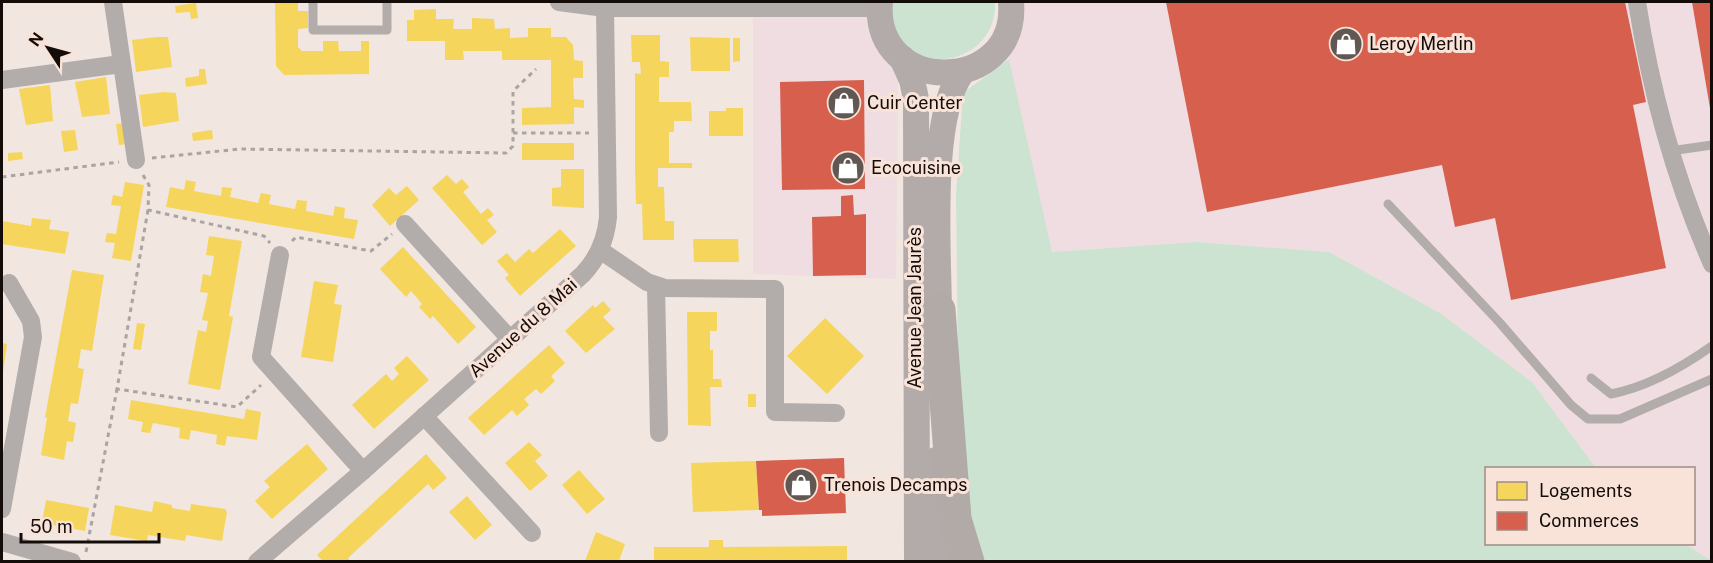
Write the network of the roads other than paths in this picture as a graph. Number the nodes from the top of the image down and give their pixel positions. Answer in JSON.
{"nodes":[{"id":1,"x":112,"y":2,"type":"edge"},
{"id":2,"x":313,"y":2,"type":"edge"},
{"id":3,"x":387,"y":2,"type":"edge"},
{"id":4,"x":559,"y":2,"type":"edge"},
{"id":5,"x":1637,"y":2,"type":"edge"},
{"id":6,"x":1011,"y":3,"type":"edge"},
{"id":7,"x":879,"y":5,"type":"edge"},
{"id":8,"x":605,"y":8,"type":"junction"},
{"id":9,"x":902,"y":58,"type":"junction"},
{"id":10,"x":121,"y":64,"type":"junction"},
{"id":11,"x":963,"y":71,"type":"junction"},
{"id":12,"x":2,"y":80,"type":"edge"},
{"id":13,"x":1712,"y":144,"type":"edge"},
{"id":14,"x":1670,"y":151,"type":"junction"},
{"id":15,"x":136,"y":160,"type":"road end"},
{"id":16,"x":1388,"y":204,"type":"dead end"},
{"id":17,"x":405,"y":224,"type":"road end"},
{"id":18,"x":600,"y":250,"type":"junction"},
{"id":19,"x":280,"y":255,"type":"road end"},
{"id":20,"x":1712,"y":264,"type":"edge"},
{"id":21,"x":9,"y":283,"type":"dead end"},
{"id":22,"x":656,"y":286,"type":"junction"},
{"id":23,"x":939,"y":310,"type":"junction"},
{"id":24,"x":510,"y":339,"type":"junction"},
{"id":25,"x":1712,"y":346,"type":"edge"},
{"id":26,"x":1591,"y":378,"type":"dead end"},
{"id":27,"x":1712,"y":379,"type":"edge"},
{"id":28,"x":836,"y":412,"type":"dead end"},
{"id":29,"x":424,"y":416,"type":"junction"},
{"id":30,"x":659,"y":433,"type":"dead end"},
{"id":31,"x":363,"y":471,"type":"junction"},
{"id":32,"x":2,"y":509,"type":"edge"},
{"id":33,"x":532,"y":533,"type":"dead end"},
{"id":34,"x":2,"y":542,"type":"edge"},
{"id":35,"x":72,"y":561,"type":"edge"},
{"id":36,"x":257,"y":561,"type":"edge"},
{"id":37,"x":917,"y":561,"type":"edge"},
{"id":38,"x":937,"y":561,"type":"edge"},
{"id":39,"x":968,"y":561,"type":"edge"}],
"edges":[{"from":1,"to":10,"type":"street"},
{"from":2,"to":3,"type":"lane"},
{"from":4,"to":8,"type":"street"},
{"from":5,"to":14,"type":"street"},
{"from":6,"to":11,"type":"main road"},
{"from":7,"to":8,"type":"street"},
{"from":7,"to":9,"type":"main road","name":"Avenue Jean Jaurès"},
{"from":8,"to":18,"type":"street","name":"Avenue du 8 Mai"},
{"from":9,"to":11,"type":"main road"},
{"from":9,"to":37,"type":"main road","name":"Avenue Jean Jaurès"},
{"from":10,"to":12,"type":"street"},
{"from":10,"to":15,"type":"street"},
{"from":11,"to":23,"type":"main road","name":"Avenue Jean Jaurès"},
{"from":13,"to":14,"type":"lane"},
{"from":14,"to":20,"type":"street"},
{"from":16,"to":27,"type":"lane"},
{"from":17,"to":24,"type":"street"},
{"from":18,"to":22,"type":"street"},
{"from":18,"to":24,"type":"street","name":"Avenue du 8 Mai"},
{"from":19,"to":31,"type":"street"},
{"from":21,"to":32,"type":"street"},
{"from":22,"to":28,"type":"street"},
{"from":22,"to":30,"type":"street"},
{"from":23,"to":38,"type":"main road","name":"Avenue Jean Jaurès"},
{"from":23,"to":39,"type":"highway"},
{"from":24,"to":29,"type":"street","name":"Avenue du 8 Mai"},
{"from":25,"to":26,"type":"lane"},
{"from":29,"to":31,"type":"street","name":"Avenue du 8 Mai"},
{"from":29,"to":33,"type":"street"},
{"from":31,"to":36,"type":"street","name":"Avenue du 8 Mai"},
{"from":34,"to":35,"type":"street"}]}
